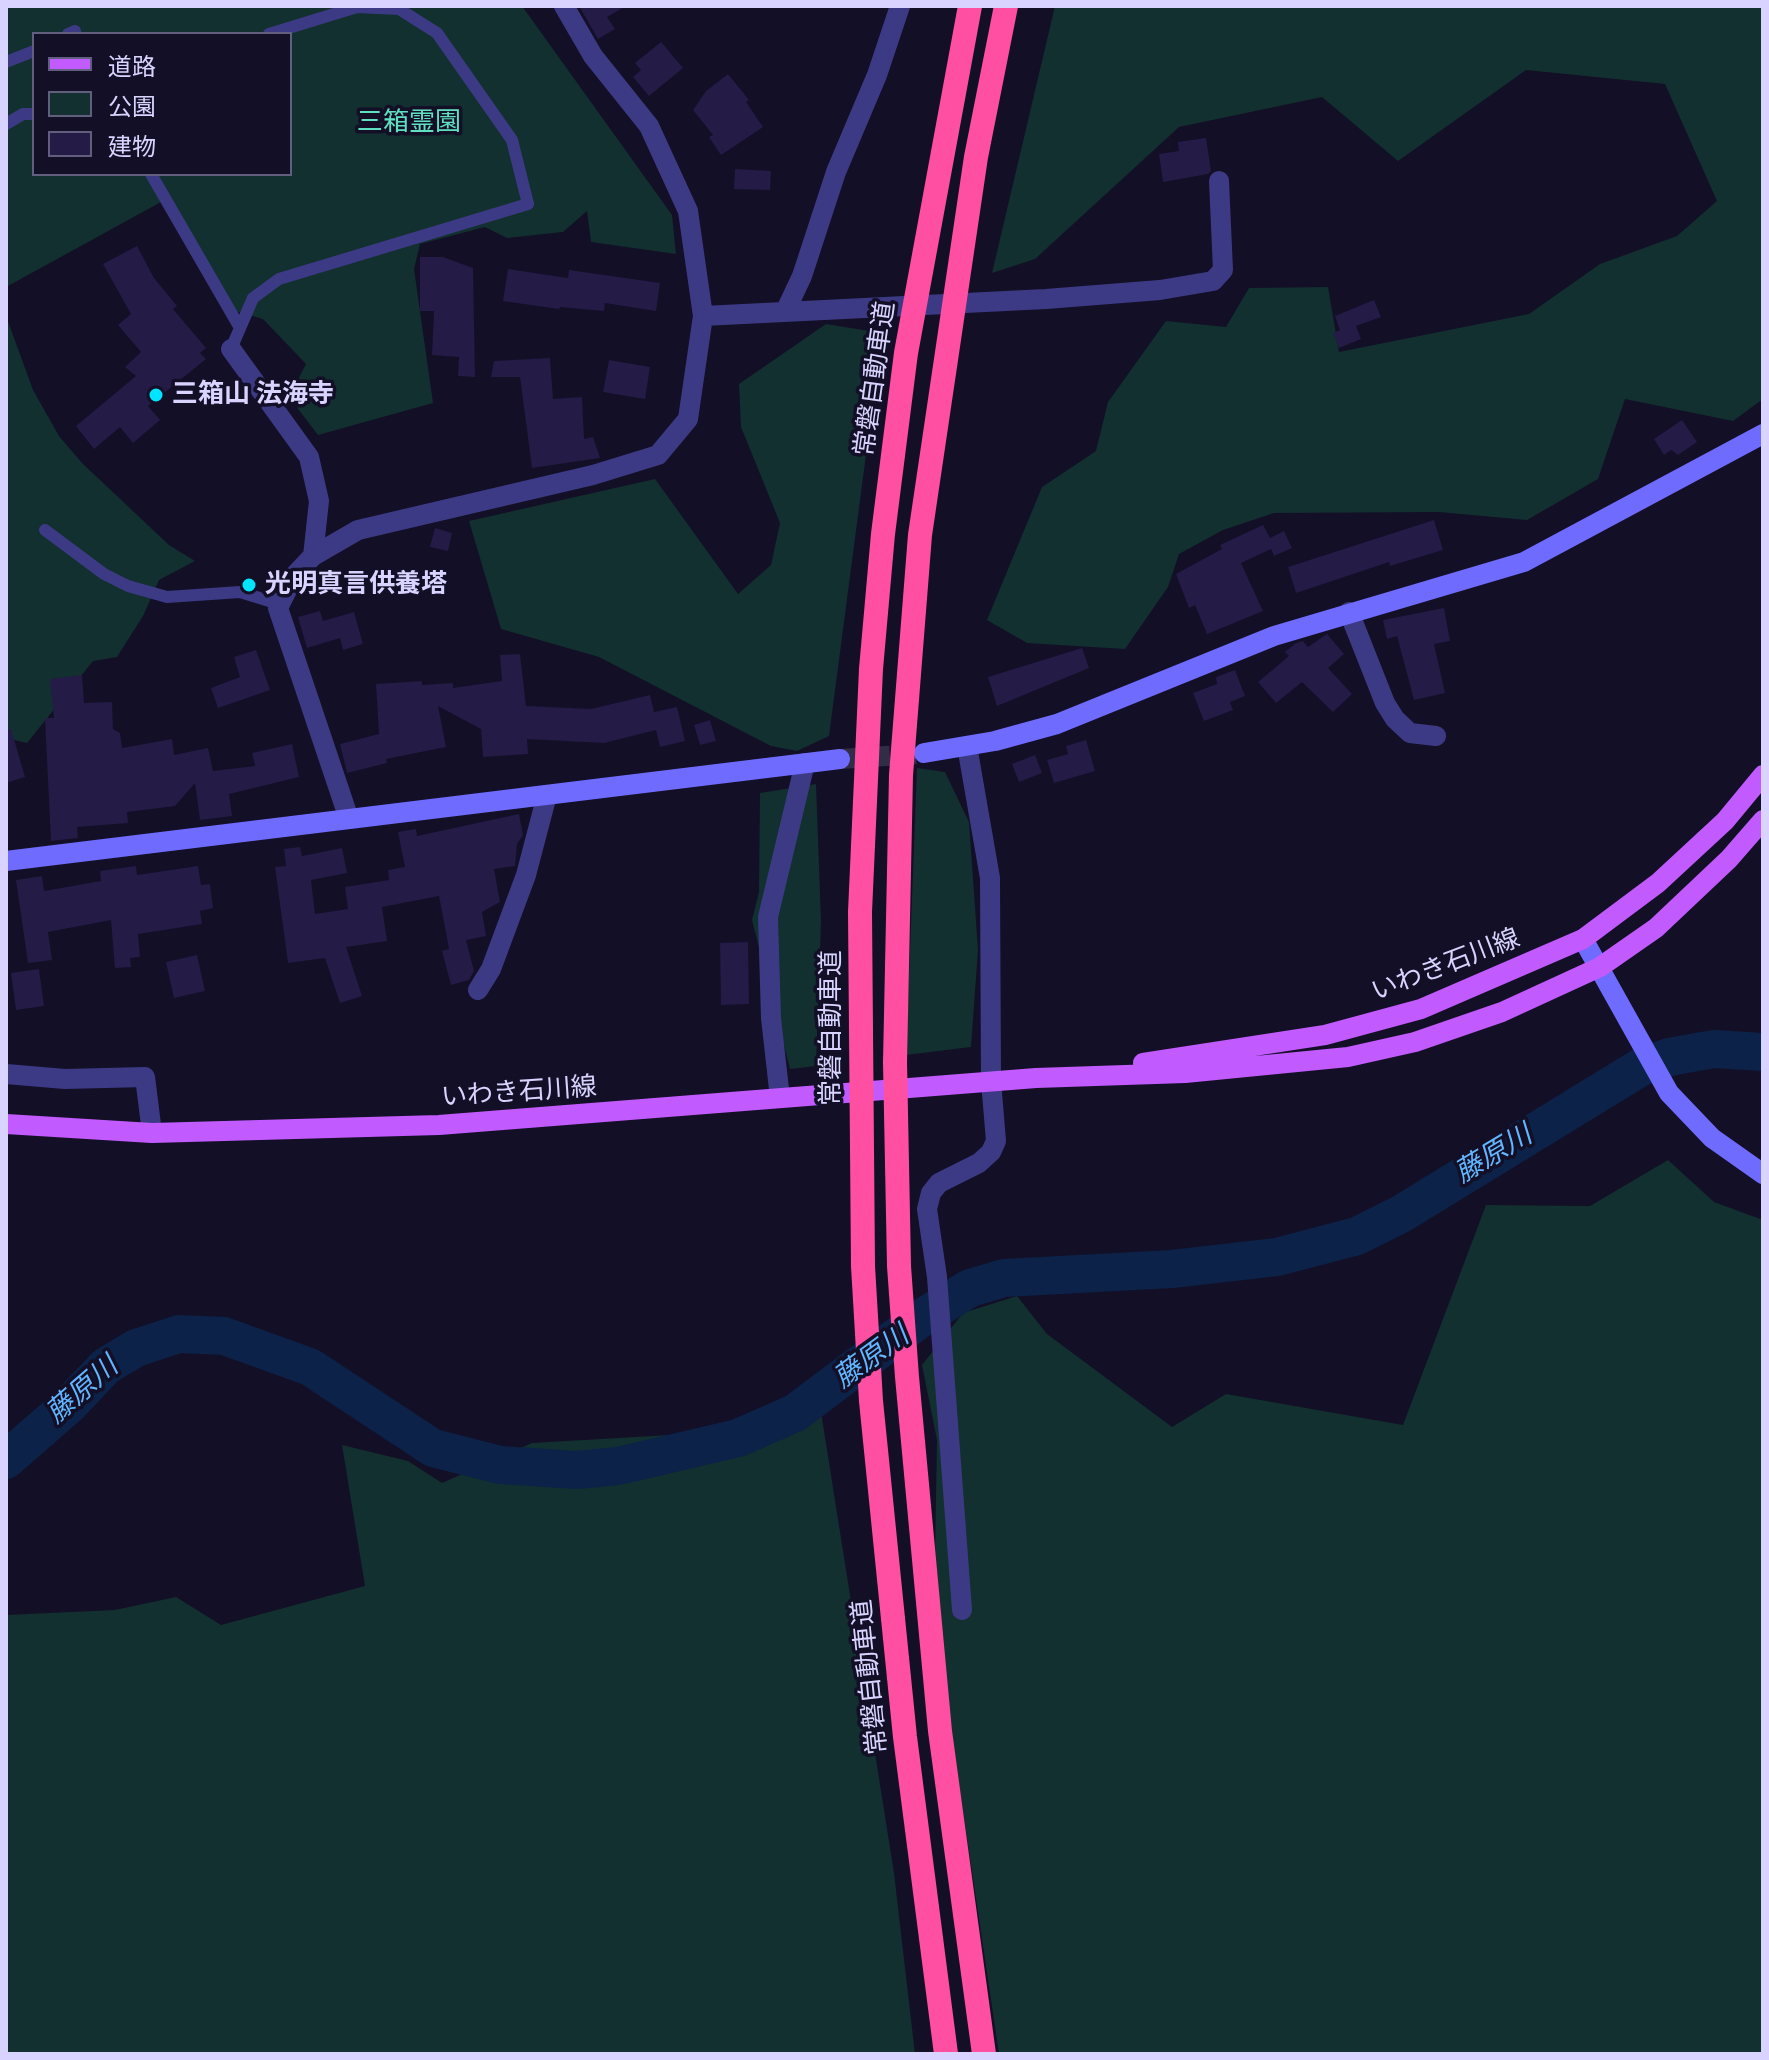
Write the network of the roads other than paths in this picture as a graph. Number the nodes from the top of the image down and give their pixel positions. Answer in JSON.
{"nodes":[{"id":1,"x":564,"y":6,"type":"edge"},
{"id":2,"x":900,"y":6,"type":"edge"},
{"id":3,"x":970,"y":6,"type":"edge"},
{"id":4,"x":1006,"y":6,"type":"edge"},
{"id":5,"x":276,"y":32,"type":"edge"},
{"id":6,"x":32,"y":52,"type":"edge"},
{"id":7,"x":6,"y":62,"type":"edge"},
{"id":8,"x":32,"y":114,"type":"edge"},
{"id":9,"x":6,"y":124,"type":"edge"},
{"id":10,"x":152,"y":176,"type":"edge"},
{"id":11,"x":1219,"y":181,"type":"dead end"},
{"id":12,"x":795,"y":309,"type":"junction"},
{"id":13,"x":703,"y":316,"type":"junction"},
{"id":14,"x":240,"y":328,"type":"junction"},
{"id":15,"x":231,"y":349,"type":"joint"},
{"id":16,"x":1763,"y":434,"type":"edge"},
{"id":17,"x":45,"y":530,"type":"dead end"},
{"id":18,"x":313,"y":556,"type":"junction"},
{"id":19,"x":279,"y":604,"type":"junction"},
{"id":20,"x":1349,"y":612,"type":"junction"},
{"id":21,"x":1436,"y":736,"type":"dead end"},
{"id":22,"x":967,"y":746,"type":"junction"},
{"id":23,"x":924,"y":753,"type":"tunnel mouth"},
{"id":24,"x":840,"y":759,"type":"tunnel mouth"},
{"id":25,"x":805,"y":763,"type":"junction"},
{"id":26,"x":1763,"y":775,"type":"edge"},
{"id":27,"x":547,"y":795,"type":"junction"},
{"id":28,"x":349,"y":819,"type":"junction"},
{"id":29,"x":1763,"y":820,"type":"edge"},
{"id":30,"x":6,"y":861,"type":"edge"},
{"id":31,"x":1583,"y":939,"type":"junction"},
{"id":32,"x":1600,"y":967,"type":"junction"},
{"id":33,"x":478,"y":990,"type":"dead end"},
{"id":34,"x":6,"y":1074,"type":"edge"},
{"id":35,"x":1036,"y":1078,"type":"junction"},
{"id":36,"x":991,"y":1081,"type":"junction"},
{"id":37,"x":780,"y":1098,"type":"junction"},
{"id":38,"x":6,"y":1124,"type":"edge"},
{"id":39,"x":152,"y":1133,"type":"junction"},
{"id":40,"x":1763,"y":1174,"type":"edge"},
{"id":41,"x":962,"y":1610,"type":"dead end"},
{"id":42,"x":946,"y":2054,"type":"edge"},
{"id":43,"x":984,"y":2054,"type":"edge"}],
"edges":[{"from":1,"to":13,"type":"street"},
{"from":2,"to":12,"type":"street"},
{"from":3,"to":42,"type":"highway","name":"常磐自動車道"},
{"from":4,"to":43,"type":"highway"},
{"from":5,"to":14,"type":"lane"},
{"from":6,"to":7,"type":"lane"},
{"from":8,"to":9,"type":"lane"},
{"from":10,"to":14,"type":"lane"},
{"from":11,"to":12,"type":"street"},
{"from":12,"to":13,"type":"street"},
{"from":13,"to":18,"type":"street"},
{"from":14,"to":15,"type":"lane"},
{"from":15,"to":18,"type":"street"},
{"from":16,"to":20,"type":"street"},
{"from":17,"to":19,"type":"lane"},
{"from":18,"to":19,"type":"street"},
{"from":19,"to":28,"type":"street"},
{"from":20,"to":21,"type":"street"},
{"from":20,"to":22,"type":"street"},
{"from":22,"to":23,"type":"street"},
{"from":22,"to":36,"type":"street"},
{"from":24,"to":25,"type":"street"},
{"from":25,"to":27,"type":"street"},
{"from":25,"to":37,"type":"street"},
{"from":26,"to":31,"type":"main road","name":"いわき石川線"},
{"from":27,"to":28,"type":"street"},
{"from":27,"to":33,"type":"street"},
{"from":28,"to":30,"type":"street"},
{"from":29,"to":32,"type":"main road","name":"いわき石川線"},
{"from":31,"to":32,"type":"street"},
{"from":31,"to":35,"type":"main road","name":"いわき石川線"},
{"from":32,"to":35,"type":"main road","name":"いわき石川線"},
{"from":32,"to":40,"type":"street"},
{"from":34,"to":39,"type":"street"},
{"from":35,"to":36,"type":"main road","name":"いわき石川線"},
{"from":36,"to":37,"type":"main road","name":"いわき石川線"},
{"from":36,"to":41,"type":"street"},
{"from":37,"to":39,"type":"main road","name":"いわき石川線"},
{"from":38,"to":39,"type":"main road","name":"いわき石川線"}]}
